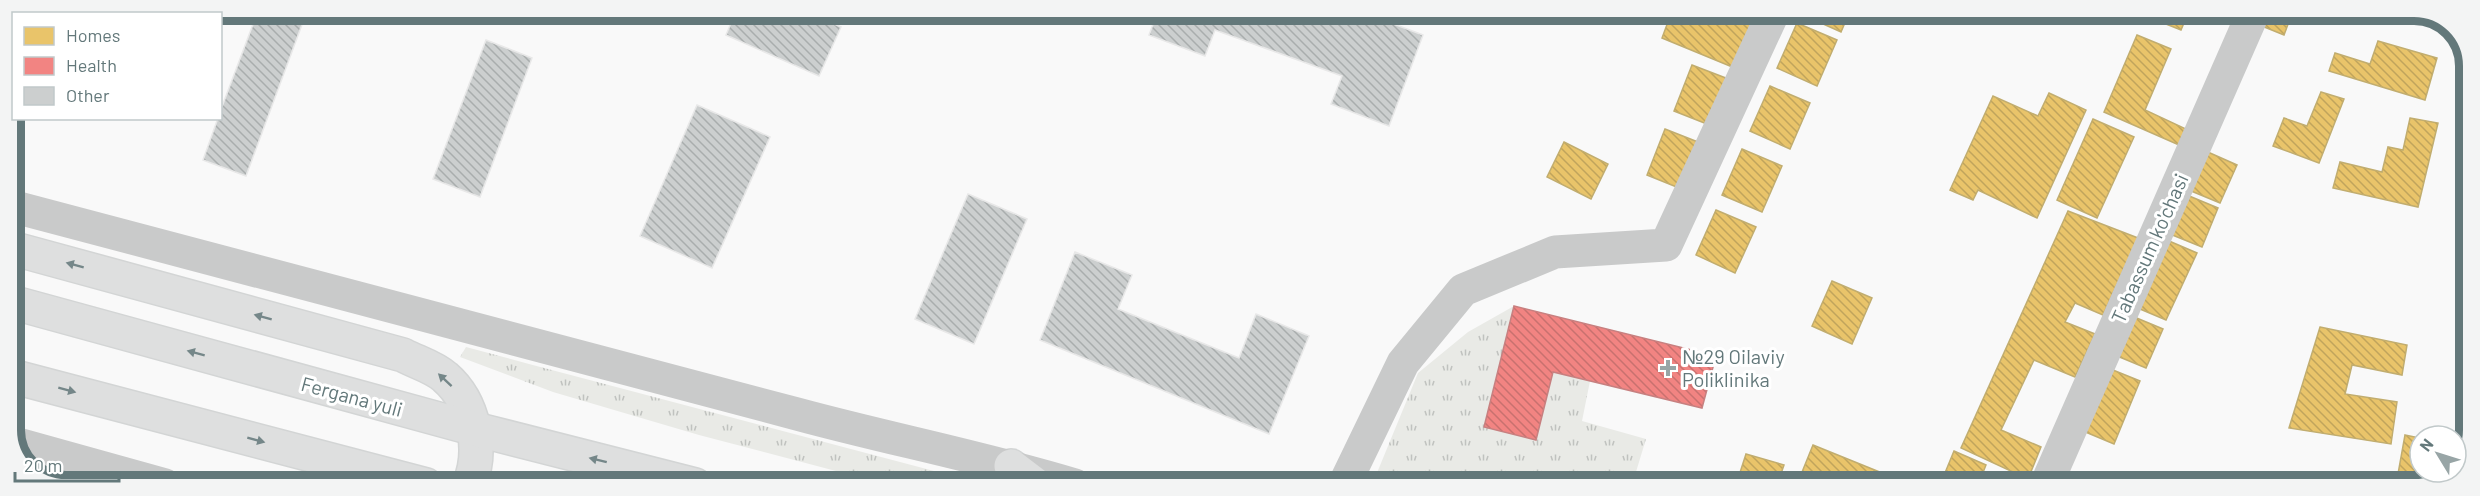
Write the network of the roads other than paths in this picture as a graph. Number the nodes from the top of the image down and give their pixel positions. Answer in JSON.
{"nodes":[{"id":1,"x":1769,"y":21,"type":"edge"},
{"id":2,"x":2250,"y":21,"type":"edge"},
{"id":3,"x":21,"y":209,"type":"edge"},
{"id":4,"x":21,"y":251,"type":"edge"},
{"id":5,"x":21,"y":305,"type":"edge"},
{"id":6,"x":21,"y":379,"type":"edge"},
{"id":7,"x":475,"y":429,"type":"junction"},
{"id":8,"x":24,"y":446,"type":"edge"},
{"id":9,"x":132,"y":475,"type":"edge"},
{"id":10,"x":388,"y":475,"type":"edge"},
{"id":11,"x":473,"y":475,"type":"edge"},
{"id":12,"x":656,"y":475,"type":"edge"},
{"id":13,"x":1024,"y":475,"type":"edge"},
{"id":14,"x":1349,"y":475,"type":"edge"},
{"id":15,"x":2050,"y":475,"type":"edge"}],
"edges":[{"from":1,"to":14,"type":"street"},
{"from":2,"to":15,"type":"street","name":"Tabassum ko'chasi"},
{"from":3,"to":13,"type":"street"},
{"from":7,"to":4,"type":"main road","one_way":true},
{"from":7,"to":5,"type":"main road","name":"Fergana yuli","one_way":true},
{"from":6,"to":10,"type":"main road","one_way":true},
{"from":7,"to":11,"type":"main road"},
{"from":12,"to":7,"type":"main road","name":"Fergana yuli","one_way":true},
{"from":8,"to":9,"type":"street"}]}
